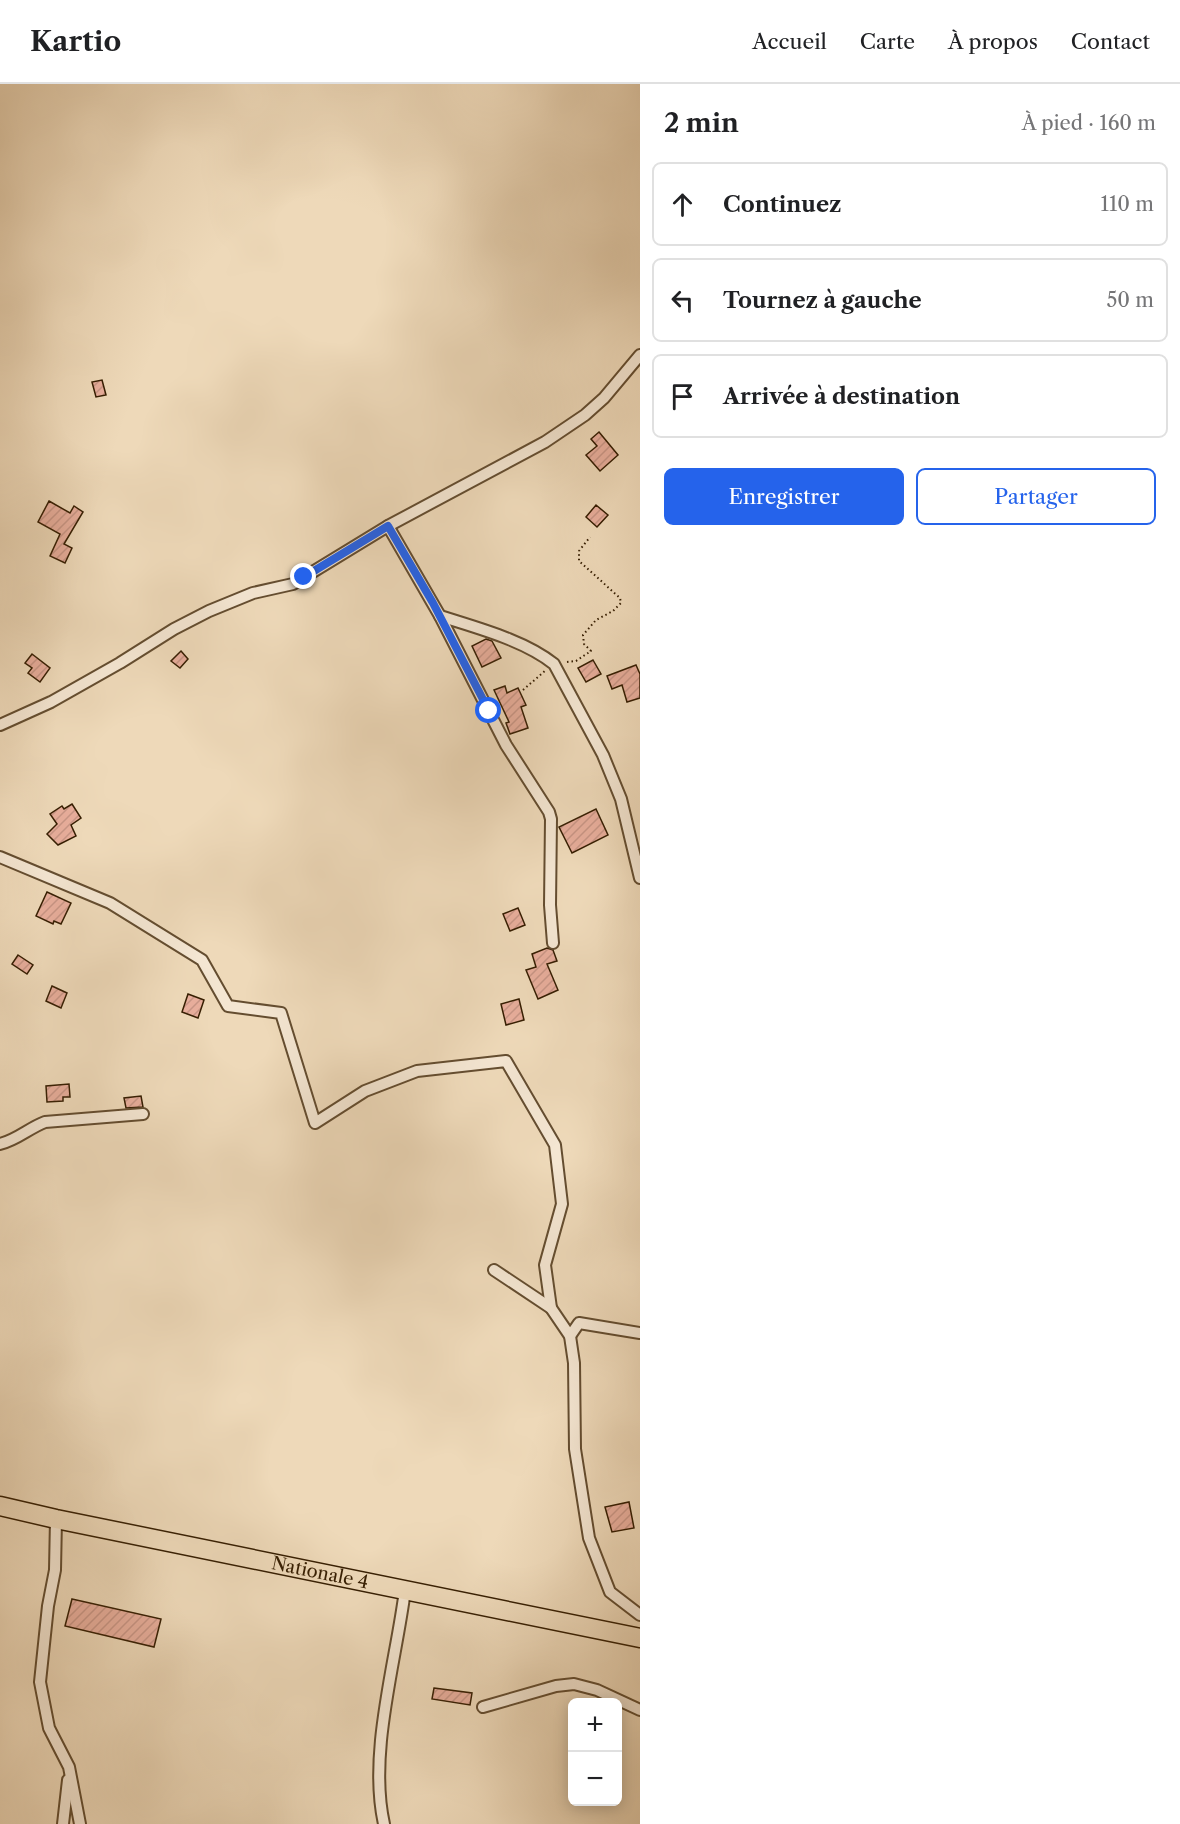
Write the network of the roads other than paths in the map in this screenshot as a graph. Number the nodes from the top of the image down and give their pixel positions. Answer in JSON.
{"nodes":[{"id":1,"x":640,"y":355,"type":"edge"},
{"id":2,"x":388,"y":526,"type":"junction"},
{"id":3,"x":440,"y":616,"type":"junction"},
{"id":4,"x":0,"y":725,"type":"edge"},
{"id":5,"x":0,"y":856,"type":"edge"},
{"id":6,"x":640,"y":878,"type":"edge"},
{"id":7,"x":553,"y":943,"type":"dead end"},
{"id":8,"x":143,"y":1114,"type":"dead end"},
{"id":9,"x":0,"y":1144,"type":"edge"},
{"id":10,"x":494,"y":1270,"type":"dead end"},
{"id":11,"x":551,"y":1308,"type":"junction"},
{"id":12,"x":640,"y":1333,"type":"edge"},
{"id":13,"x":570,"y":1336,"type":"junction"},
{"id":14,"x":0,"y":1506,"type":"edge"},
{"id":15,"x":56,"y":1520,"type":"junction"},
{"id":16,"x":405,"y":1590,"type":"junction"},
{"id":17,"x":640,"y":1615,"type":"edge"},
{"id":18,"x":640,"y":1638,"type":"edge"},
{"id":19,"x":483,"y":1707,"type":"dead end"},
{"id":20,"x":640,"y":1710,"type":"edge"},
{"id":21,"x":69,"y":1767,"type":"junction"},
{"id":22,"x":63,"y":1824,"type":"edge"},
{"id":23,"x":81,"y":1824,"type":"edge"},
{"id":24,"x":384,"y":1824,"type":"edge"}],
"edges":[{"from":1,"to":2,"type":"street"},
{"from":2,"to":3,"type":"street"},
{"from":2,"to":4,"type":"street"},
{"from":3,"to":6,"type":"street"},
{"from":3,"to":7,"type":"street"},
{"from":5,"to":11,"type":"street"},
{"from":8,"to":9,"type":"street"},
{"from":10,"to":11,"type":"street"},
{"from":11,"to":13,"type":"street"},
{"from":12,"to":13,"type":"street"},
{"from":13,"to":17,"type":"street"},
{"from":14,"to":15,"type":"highway","name":"Nationale 4"},
{"from":15,"to":16,"type":"highway","name":"Nationale 4"},
{"from":15,"to":21,"type":"street"},
{"from":16,"to":18,"type":"highway","name":"Nationale 4"},
{"from":16,"to":24,"type":"street"},
{"from":19,"to":20,"type":"street"},
{"from":21,"to":22,"type":"street"},
{"from":21,"to":23,"type":"street"}]}
